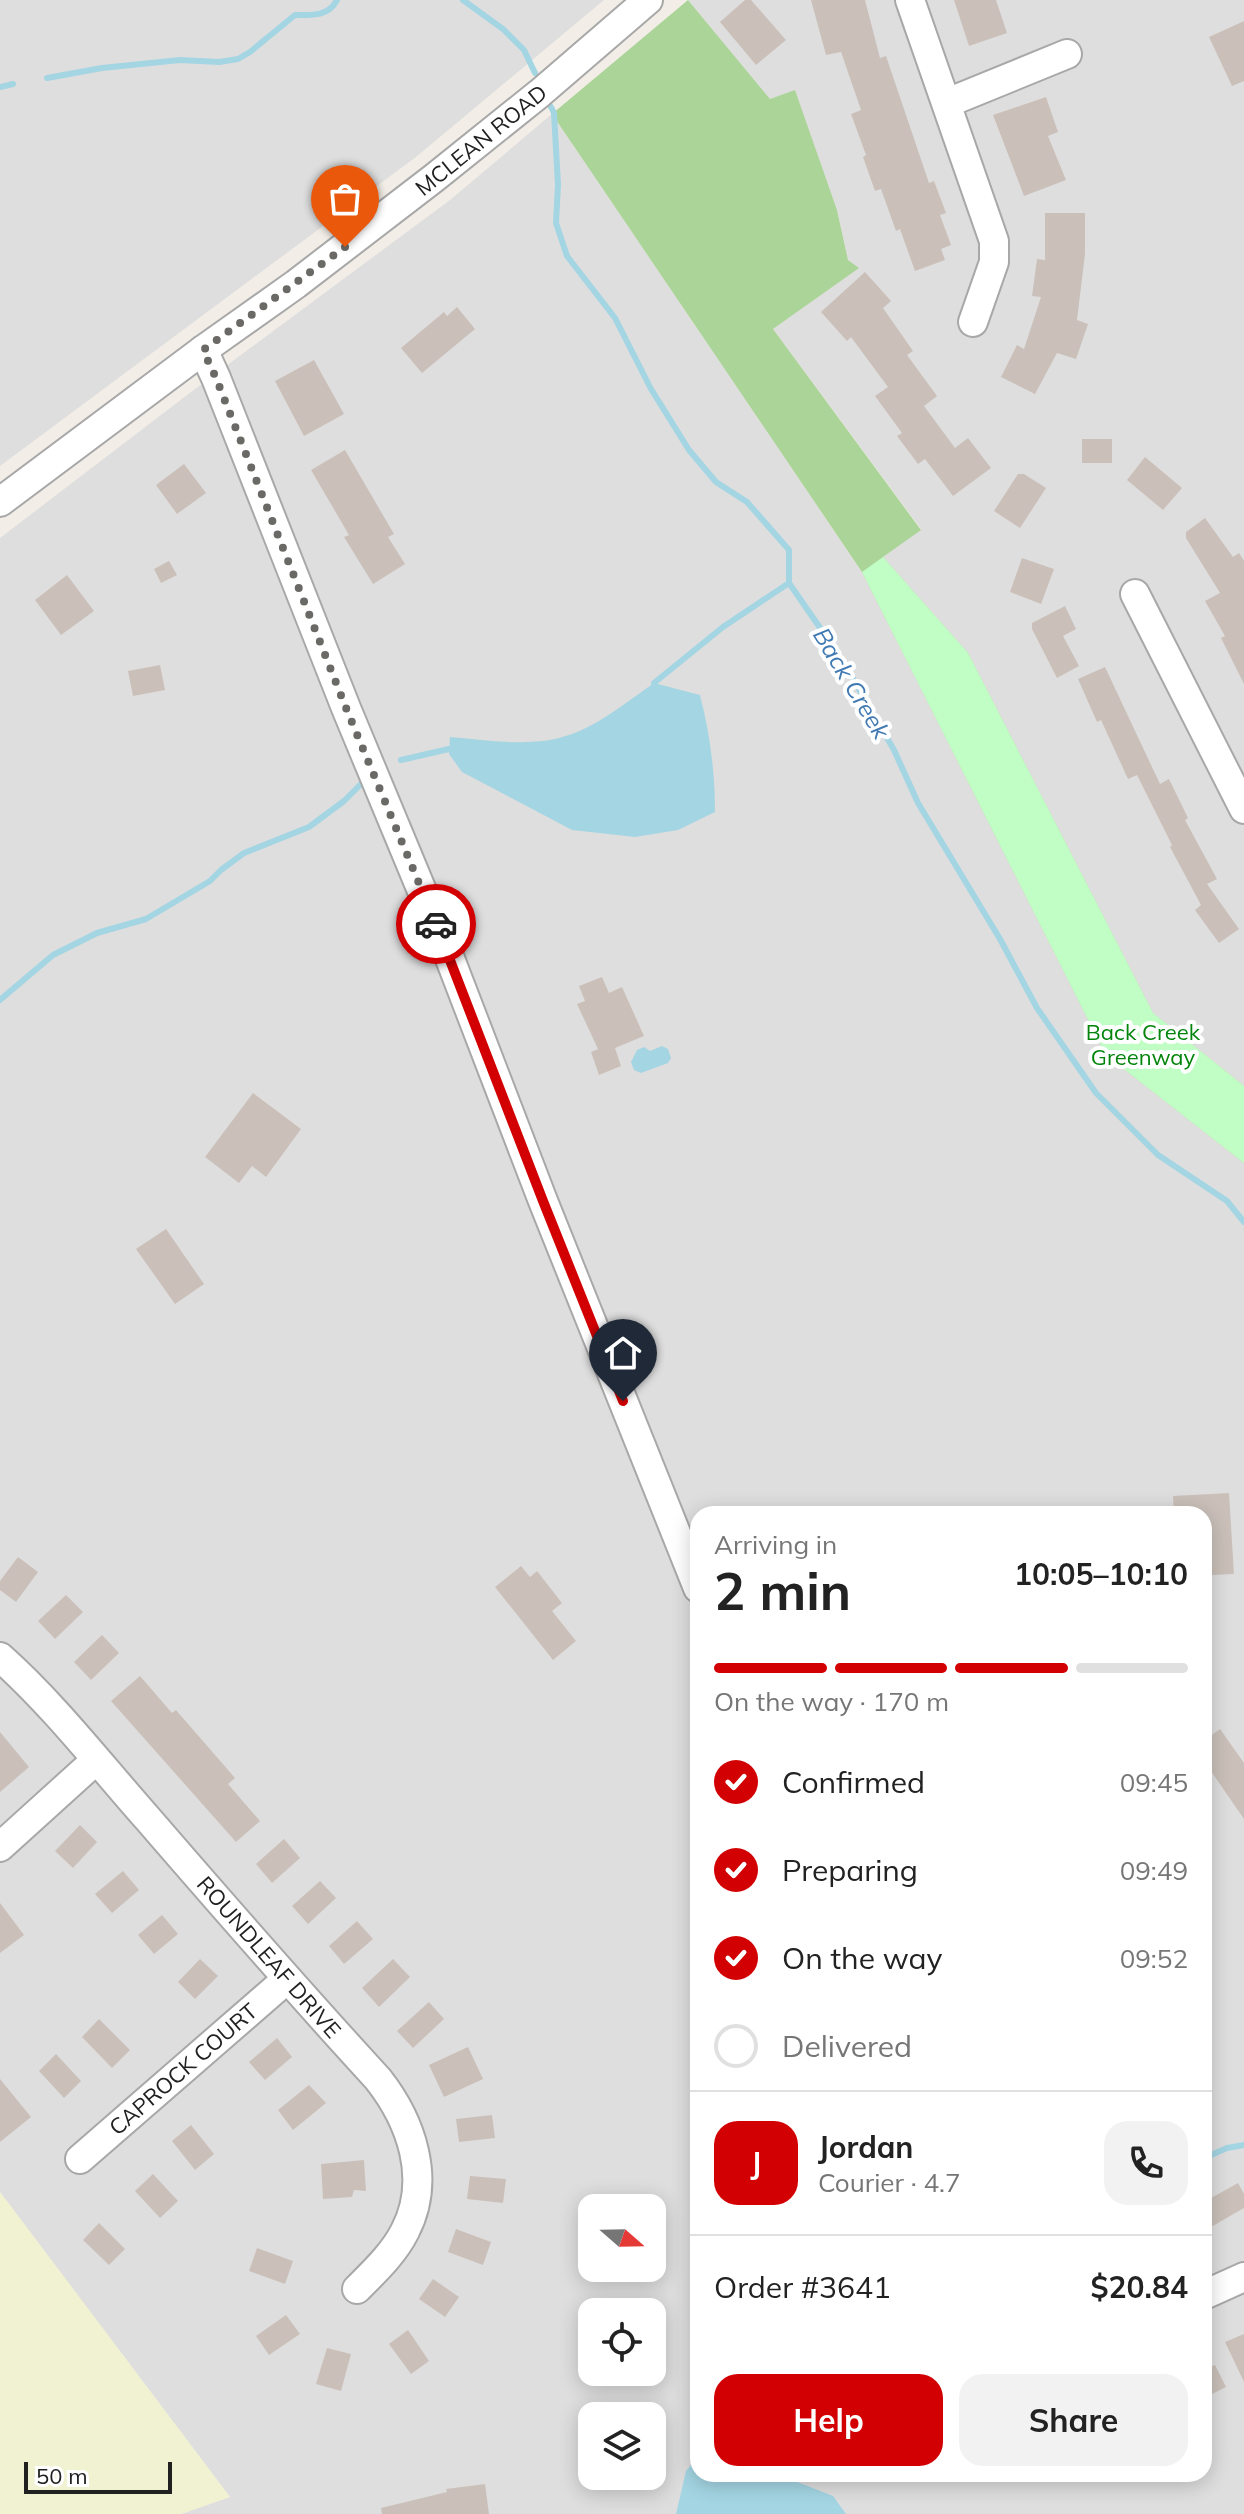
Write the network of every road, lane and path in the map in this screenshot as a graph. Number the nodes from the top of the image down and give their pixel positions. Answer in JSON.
{"nodes":[{"id":1,"x":648,"y":0,"type":"edge"},
{"id":2,"x":910,"y":0,"type":"edge"},
{"id":3,"x":1067,"y":54,"type":"dead end"},
{"id":4,"x":947,"y":103,"type":"junction"},
{"id":5,"x":973,"y":322,"type":"dead end"},
{"id":6,"x":203,"y":350,"type":"junction"},
{"id":7,"x":0,"y":502,"type":"edge"},
{"id":8,"x":1135,"y":594,"type":"dead end"},
{"id":9,"x":1244,"y":809,"type":"edge"},
{"id":10,"x":690,"y":1568,"type":"edge"},
{"id":11,"x":0,"y":1657,"type":"edge"},
{"id":12,"x":96,"y":1760,"type":"junction"},
{"id":13,"x":0,"y":1847,"type":"edge"},
{"id":14,"x":287,"y":1979,"type":"junction"},
{"id":15,"x":80,"y":2159,"type":"dead end"},
{"id":16,"x":1244,"y":2277,"type":"edge"},
{"id":17,"x":357,"y":2289,"type":"dead end"},
{"id":18,"x":1212,"y":2291,"type":"edge"}],
"edges":[{"from":1,"to":6,"type":"street","name":"MCLEAN ROAD"},
{"from":2,"to":4,"type":"street"},
{"from":3,"to":4,"type":"street"},
{"from":4,"to":5,"type":"street"},
{"from":6,"to":7,"type":"street","name":"MCLEAN ROAD"},
{"from":6,"to":10,"type":"street"},
{"from":8,"to":9,"type":"street"},
{"from":11,"to":12,"type":"street","name":"ROUNDLEAF DRIVE"},
{"from":12,"to":13,"type":"street"},
{"from":12,"to":14,"type":"street","name":"ROUNDLEAF DRIVE"},
{"from":14,"to":15,"type":"street","name":"CAPROCK COURT"},
{"from":14,"to":17,"type":"street","name":"ROUNDLEAF DRIVE"},
{"from":16,"to":18,"type":"street"}]}
